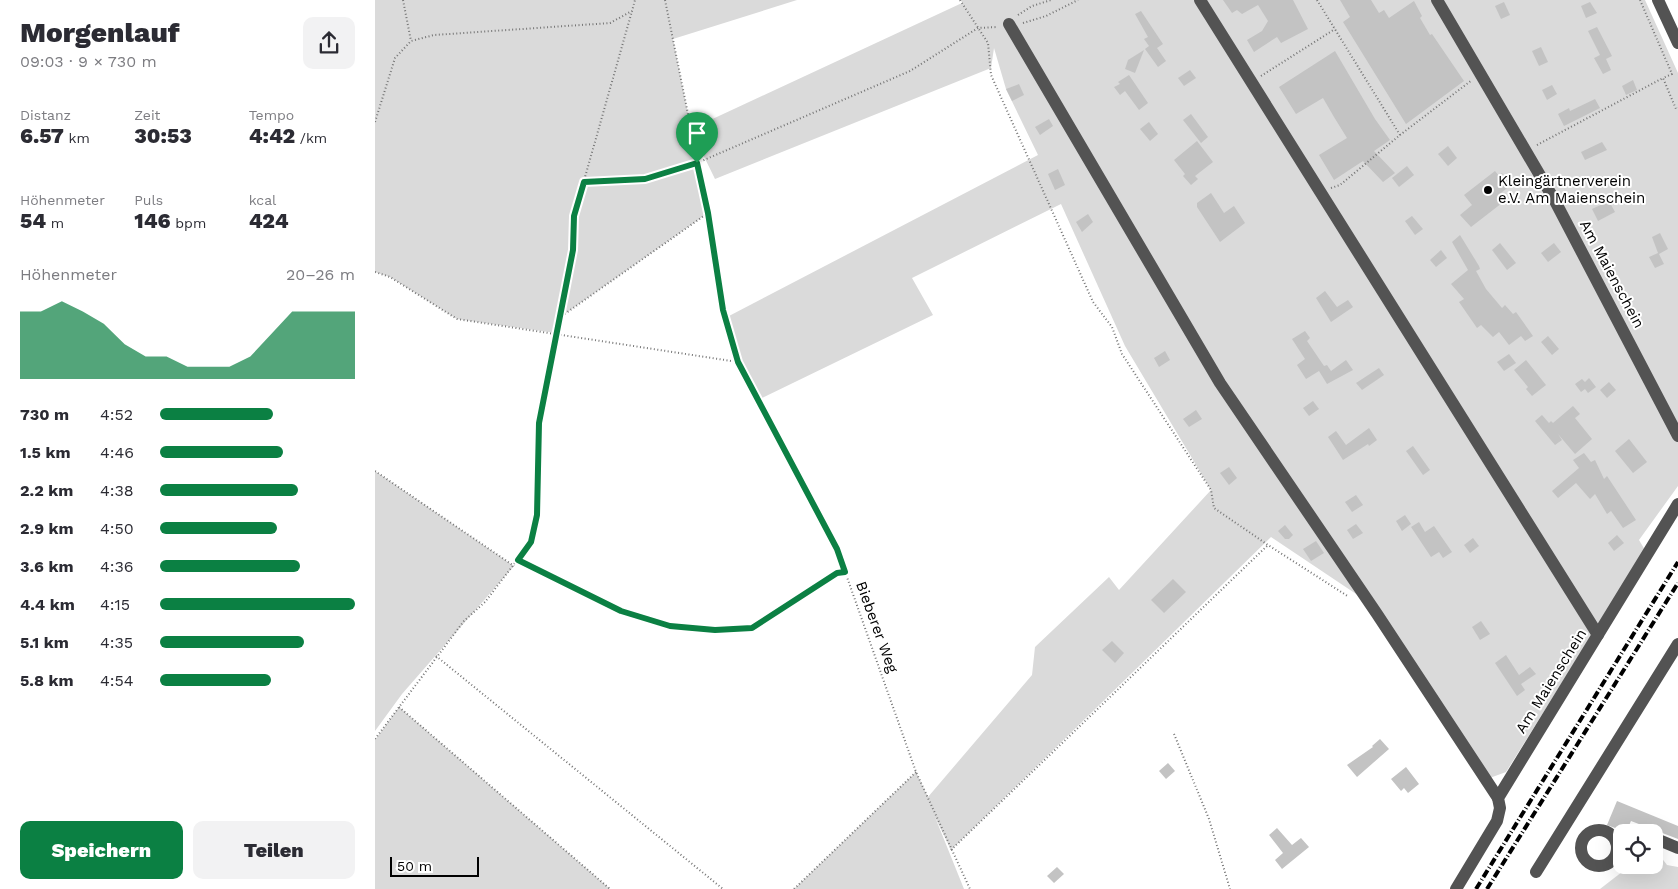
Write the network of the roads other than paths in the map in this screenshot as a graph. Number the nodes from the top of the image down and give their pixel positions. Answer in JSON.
{"nodes":[{"id":1,"x":1200,"y":0,"type":"edge"},
{"id":2,"x":1437,"y":0,"type":"edge"},
{"id":3,"x":1659,"y":0,"type":"edge"},
{"id":4,"x":1013,"y":23,"type":"road end"},
{"id":5,"x":1678,"y":42,"type":"edge"},
{"id":6,"x":1678,"y":436,"type":"edge"},
{"id":7,"x":1678,"y":504,"type":"edge"},
{"id":8,"x":1598,"y":635,"type":"junction"},
{"id":9,"x":1678,"y":644,"type":"edge"},
{"id":10,"x":1498,"y":798,"type":"junction"},
{"id":11,"x":1663,"y":842,"type":"edge"},
{"id":12,"x":1678,"y":848,"type":"edge"},
{"id":13,"x":1536,"y":872,"type":"dead end"},
{"id":14,"x":1456,"y":889,"type":"edge"}],
"edges":[{"from":1,"to":8,"type":"street"},
{"from":2,"to":6,"type":"street","name":"Am Maienschein"},
{"from":3,"to":5,"type":"street"},
{"from":4,"to":10,"type":"street"},
{"from":7,"to":8,"type":"street","name":"Am Maienschein"},
{"from":8,"to":10,"type":"street","name":"Am Maienschein"},
{"from":9,"to":13,"type":"street"},
{"from":10,"to":14,"type":"street","name":"Am Maienschein"},
{"from":11,"to":12,"type":"street"}]}
